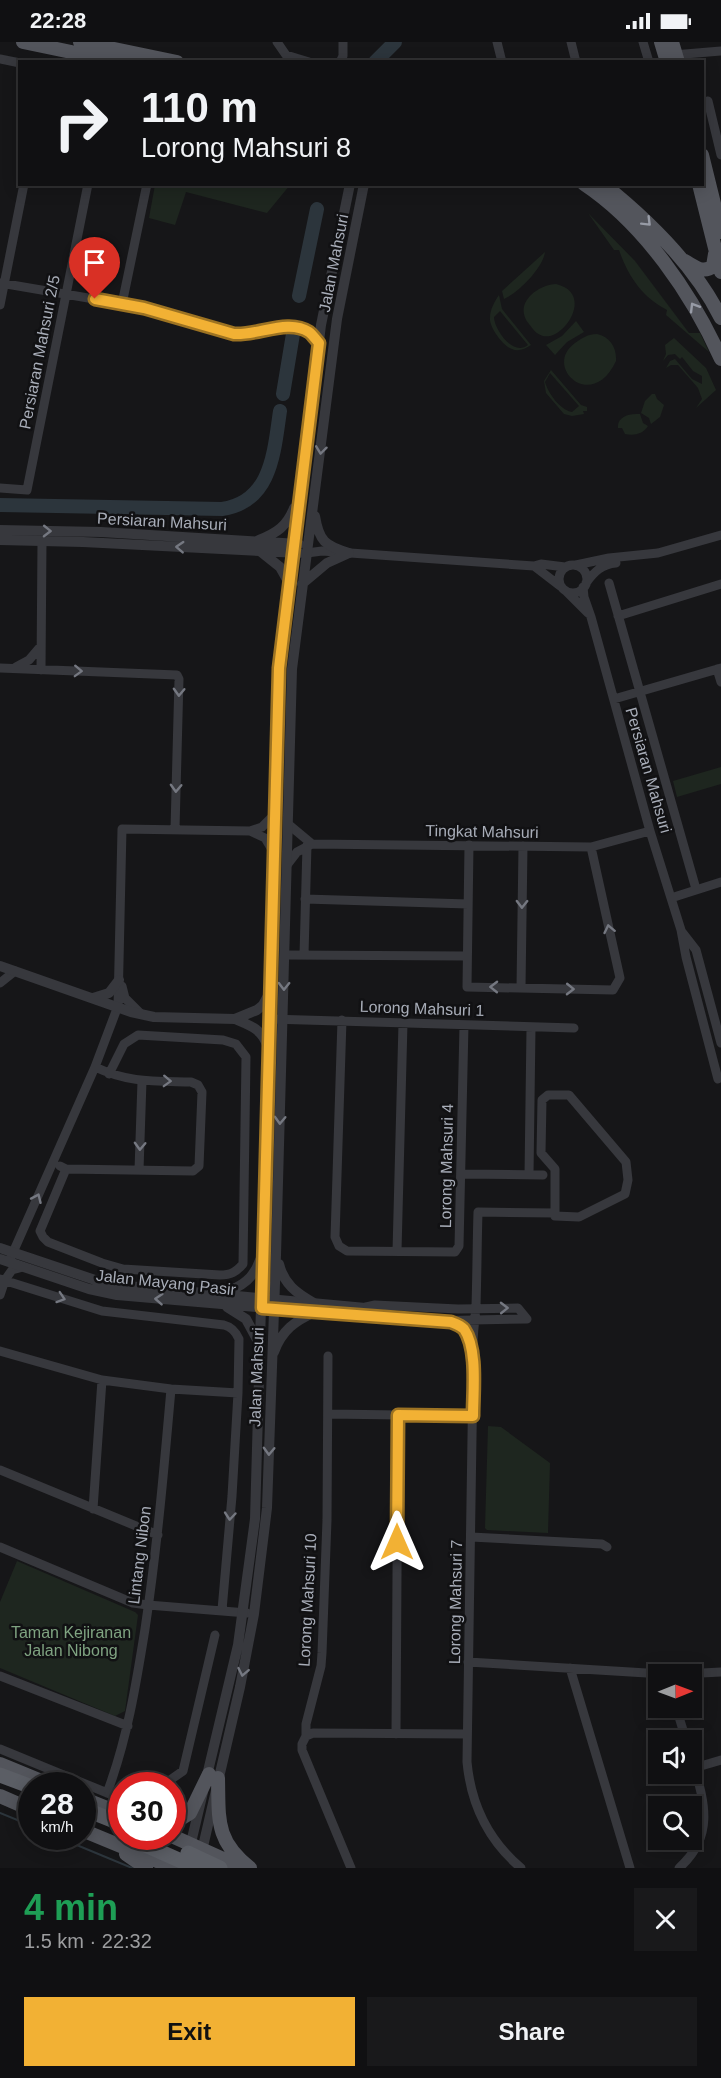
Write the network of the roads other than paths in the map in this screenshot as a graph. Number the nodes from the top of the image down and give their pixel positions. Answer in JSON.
{"nodes":[{"id":1,"x":23,"y":42,"type":"edge"},
{"id":2,"x":80,"y":42,"type":"edge"},
{"id":3,"x":278,"y":42,"type":"edge"},
{"id":4,"x":343,"y":42,"type":"edge"},
{"id":5,"x":497,"y":42,"type":"edge"},
{"id":6,"x":571,"y":42,"type":"edge"},
{"id":7,"x":643,"y":42,"type":"edge"},
{"id":8,"x":721,"y":51,"type":"edge"},
{"id":9,"x":670,"y":53,"type":"edge"},
{"id":10,"x":0,"y":59,"type":"edge"},
{"id":11,"x":109,"y":60,"type":"edge"},
{"id":12,"x":167,"y":60,"type":"edge"},
{"id":13,"x":302,"y":60,"type":"edge"},
{"id":14,"x":341,"y":60,"type":"edge"},
{"id":15,"x":502,"y":60,"type":"edge"},
{"id":16,"x":576,"y":60,"type":"edge"},
{"id":17,"x":648,"y":60,"type":"edge"},
{"id":18,"x":18,"y":63,"type":"edge"},
{"id":19,"x":708,"y":101,"type":"dead end"},
{"id":20,"x":721,"y":154,"type":"edge"},
{"id":21,"x":704,"y":161,"type":"edge"},
{"id":22,"x":24,"y":186,"type":"edge"},
{"id":23,"x":88,"y":186,"type":"edge"},
{"id":24,"x":147,"y":186,"type":"edge"},
{"id":25,"x":350,"y":186,"type":"edge"},
{"id":26,"x":364,"y":186,"type":"edge"},
{"id":27,"x":586,"y":186,"type":"edge"},
{"id":28,"x":605,"y":186,"type":"edge"},
{"id":29,"x":699,"y":186,"type":"edge"},
{"id":30,"x":717,"y":200,"type":"edge"},
{"id":31,"x":721,"y":232,"type":"edge"},
{"id":32,"x":715,"y":249,"type":"junction"},
{"id":33,"x":679,"y":257,"type":"junction"},
{"id":34,"x":721,"y":272,"type":"edge"},
{"id":35,"x":2,"y":284,"type":"edge"},
{"id":36,"x":66,"y":294,"type":"junction"},
{"id":37,"x":122,"y":304,"type":"junction"},
{"id":38,"x":0,"y":305,"type":"edge"},
{"id":39,"x":720,"y":311,"type":"edge"},
{"id":40,"x":721,"y":340,"type":"edge"},
{"id":41,"x":319,"y":343,"type":"junction"},
{"id":42,"x":721,"y":359,"type":"edge"},
{"id":43,"x":0,"y":488,"type":"edge"},
{"id":44,"x":299,"y":496,"type":"junction"},
{"id":45,"x":314,"y":507,"type":"junction"},
{"id":46,"x":0,"y":530,"type":"edge"},
{"id":47,"x":721,"y":535,"type":"edge"},
{"id":48,"x":0,"y":540,"type":"edge"},
{"id":49,"x":42,"y":541,"type":"junction"},
{"id":50,"x":721,"y":541,"type":"edge"},
{"id":51,"x":257,"y":546,"type":"junction"},
{"id":52,"x":293,"y":548,"type":"junction"},
{"id":53,"x":307,"y":549,"type":"junction"},
{"id":54,"x":349,"y":553,"type":"junction"},
{"id":55,"x":610,"y":561,"type":"junction"},
{"id":56,"x":576,"y":565,"type":"junction"},
{"id":57,"x":534,"y":566,"type":"junction"},
{"id":58,"x":566,"y":567,"type":"junction"},
{"id":59,"x":289,"y":584,"type":"junction"},
{"id":60,"x":302,"y":584,"type":"junction"},
{"id":61,"x":609,"y":584,"type":"dead end"},
{"id":62,"x":721,"y":584,"type":"edge"},
{"id":63,"x":585,"y":585,"type":"junction"},
{"id":64,"x":565,"y":589,"type":"junction"},
{"id":65,"x":618,"y":616,"type":"junction"},
{"id":66,"x":591,"y":617,"type":"junction"},
{"id":67,"x":41,"y":646,"type":"junction"},
{"id":68,"x":0,"y":668,"type":"edge"},
{"id":69,"x":719,"y":668,"type":"edge"},
{"id":70,"x":12,"y":669,"type":"junction"},
{"id":71,"x":41,"y":670,"type":"junction"},
{"id":72,"x":721,"y":682,"type":"edge"},
{"id":73,"x":640,"y":691,"type":"junction"},
{"id":74,"x":614,"y":699,"type":"junction"},
{"id":75,"x":275,"y":814,"type":"junction"},
{"id":76,"x":288,"y":824,"type":"junction"},
{"id":77,"x":175,"y":829,"type":"junction"},
{"id":78,"x":250,"y":831,"type":"junction"},
{"id":79,"x":650,"y":831,"type":"junction"},
{"id":80,"x":309,"y":845,"type":"junction"},
{"id":81,"x":469,"y":845,"type":"junction"},
{"id":82,"x":523,"y":846,"type":"junction"},
{"id":83,"x":591,"y":847,"type":"junction"},
{"id":84,"x":274,"y":853,"type":"junction"},
{"id":85,"x":287,"y":865,"type":"junction"},
{"id":86,"x":721,"y":882,"type":"edge"},
{"id":87,"x":696,"y":889,"type":"junction"},
{"id":88,"x":671,"y":898,"type":"junction"},
{"id":89,"x":306,"y":899,"type":"junction"},
{"id":90,"x":468,"y":904,"type":"junction"},
{"id":91,"x":681,"y":930,"type":"junction"},
{"id":92,"x":285,"y":955,"type":"junction"},
{"id":93,"x":304,"y":955,"type":"junction"},
{"id":94,"x":467,"y":956,"type":"junction"},
{"id":95,"x":0,"y":966,"type":"edge"},
{"id":96,"x":15,"y":971,"type":"junction"},
{"id":97,"x":120,"y":977,"type":"junction"},
{"id":98,"x":0,"y":983,"type":"edge"},
{"id":99,"x":521,"y":988,"type":"junction"},
{"id":100,"x":270,"y":990,"type":"junction"},
{"id":101,"x":93,"y":998,"type":"junction"},
{"id":102,"x":118,"y":1006,"type":"junction"},
{"id":103,"x":144,"y":1015,"type":"junction"},
{"id":104,"x":235,"y":1019,"type":"junction"},
{"id":105,"x":270,"y":1019,"type":"junction"},
{"id":106,"x":283,"y":1019,"type":"junction"},
{"id":107,"x":342,"y":1020,"type":"junction"},
{"id":108,"x":403,"y":1023,"type":"junction"},
{"id":109,"x":464,"y":1025,"type":"junction"},
{"id":110,"x":531,"y":1028,"type":"junction"},
{"id":111,"x":574,"y":1028,"type":"dead end"},
{"id":112,"x":721,"y":1043,"type":"edge"},
{"id":113,"x":269,"y":1051,"type":"junction"},
{"id":114,"x":95,"y":1067,"type":"junction"},
{"id":115,"x":109,"y":1074,"type":"junction"},
{"id":116,"x":718,"y":1079,"type":"dead end"},
{"id":117,"x":142,"y":1081,"type":"junction"},
{"id":118,"x":53,"y":1163,"type":"junction"},
{"id":119,"x":66,"y":1169,"type":"junction"},
{"id":120,"x":139,"y":1170,"type":"junction"},
{"id":121,"x":462,"y":1174,"type":"junction"},
{"id":122,"x":529,"y":1175,"type":"junction"},
{"id":123,"x":543,"y":1175,"type":"dead end"},
{"id":124,"x":555,"y":1213,"type":"junction"},
{"id":125,"x":263,"y":1244,"type":"junction"},
{"id":126,"x":0,"y":1248,"type":"edge"},
{"id":127,"x":397,"y":1251,"type":"junction"},
{"id":128,"x":276,"y":1255,"type":"junction"},
{"id":129,"x":6,"y":1259,"type":"edge"},
{"id":130,"x":26,"y":1267,"type":"junction"},
{"id":131,"x":146,"y":1271,"type":"junction"},
{"id":132,"x":2,"y":1280,"type":"edge"},
{"id":133,"x":145,"y":1287,"type":"junction"},
{"id":134,"x":0,"y":1295,"type":"edge"},
{"id":135,"x":218,"y":1299,"type":"junction"},
{"id":136,"x":262,"y":1303,"type":"junction"},
{"id":137,"x":274,"y":1304,"type":"junction"},
{"id":138,"x":315,"y":1307,"type":"junction"},
{"id":139,"x":366,"y":1307,"type":"junction"},
{"id":140,"x":476,"y":1308,"type":"junction"},
{"id":141,"x":392,"y":1318,"type":"junction"},
{"id":142,"x":474,"y":1320,"type":"junction"},
{"id":143,"x":451,"y":1322,"type":"junction"},
{"id":144,"x":261,"y":1346,"type":"junction"},
{"id":145,"x":471,"y":1349,"type":"junction"},
{"id":146,"x":0,"y":1351,"type":"edge"},
{"id":147,"x":328,"y":1356,"type":"dead end"},
{"id":148,"x":271,"y":1360,"type":"junction"},
{"id":149,"x":102,"y":1380,"type":"junction"},
{"id":150,"x":171,"y":1389,"type":"junction"},
{"id":151,"x":238,"y":1393,"type":"junction"},
{"id":152,"x":328,"y":1414,"type":"junction"},
{"id":153,"x":398,"y":1415,"type":"junction"},
{"id":154,"x":473,"y":1416,"type":"junction"},
{"id":155,"x":0,"y":1470,"type":"edge"},
{"id":156,"x":93,"y":1509,"type":"junction"},
{"id":157,"x":158,"y":1535,"type":"junction"},
{"id":158,"x":471,"y":1537,"type":"junction"},
{"id":159,"x":0,"y":1547,"type":"edge"},
{"id":160,"x":607,"y":1547,"type":"dead end"},
{"id":161,"x":148,"y":1605,"type":"junction"},
{"id":162,"x":222,"y":1610,"type":"junction"},
{"id":163,"x":249,"y":1613,"type":"junction"},
{"id":164,"x":215,"y":1635,"type":"dead end"},
{"id":165,"x":468,"y":1662,"type":"junction"},
{"id":166,"x":570,"y":1668,"type":"junction"},
{"id":167,"x":721,"y":1672,"type":"edge"},
{"id":168,"x":648,"y":1673,"type":"edge"},
{"id":169,"x":702,"y":1673,"type":"edge"},
{"id":170,"x":0,"y":1676,"type":"edge"},
{"id":171,"x":128,"y":1726,"type":"junction"},
{"id":172,"x":396,"y":1734,"type":"junction"},
{"id":173,"x":467,"y":1734,"type":"junction"},
{"id":174,"x":306,"y":1736,"type":"junction"},
{"id":175,"x":0,"y":1749,"type":"edge"},
{"id":176,"x":721,"y":1760,"type":"edge"},
{"id":177,"x":702,"y":1763,"type":"edge"},
{"id":178,"x":0,"y":1764,"type":"edge"},
{"id":179,"x":19,"y":1772,"type":"edge"},
{"id":180,"x":182,"y":1772,"type":"edge"},
{"id":181,"x":0,"y":1775,"type":"edge"},
{"id":182,"x":213,"y":1776,"type":"junction"},
{"id":183,"x":18,"y":1782,"type":"edge"},
{"id":184,"x":698,"y":1784,"type":"edge"},
{"id":185,"x":0,"y":1786,"type":"edge"},
{"id":186,"x":18,"y":1793,"type":"edge"},
{"id":187,"x":107,"y":1794,"type":"joint"},
{"id":188,"x":0,"y":1796,"type":"edge"},
{"id":189,"x":18,"y":1803,"type":"edge"},
{"id":190,"x":186,"y":1815,"type":"edge"},
{"id":191,"x":96,"y":1836,"type":"edge"},
{"id":192,"x":102,"y":1838,"type":"junction"},
{"id":193,"x":108,"y":1838,"type":"edge"},
{"id":194,"x":186,"y":1843,"type":"edge"},
{"id":195,"x":197,"y":1848,"type":"junction"},
{"id":196,"x":143,"y":1850,"type":"edge"},
{"id":197,"x":151,"y":1850,"type":"edge"},
{"id":198,"x":179,"y":1850,"type":"edge"},
{"id":199,"x":146,"y":1868,"type":"edge"},
{"id":200,"x":174,"y":1868,"type":"edge"},
{"id":201,"x":185,"y":1868,"type":"edge"},
{"id":202,"x":197,"y":1868,"type":"edge"},
{"id":203,"x":220,"y":1868,"type":"edge"},
{"id":204,"x":243,"y":1868,"type":"edge"},
{"id":205,"x":250,"y":1868,"type":"edge"},
{"id":206,"x":351,"y":1868,"type":"edge"},
{"id":207,"x":521,"y":1868,"type":"edge"},
{"id":208,"x":630,"y":1868,"type":"edge"},
{"id":209,"x":679,"y":1868,"type":"edge"}],
"edges":[{"from":1,"to":11,"type":"main road"},
{"from":2,"to":12,"type":"main road"},
{"from":3,"to":13,"type":"street"},
{"from":4,"to":14,"type":"street"},
{"from":5,"to":15,"type":"street"},
{"from":6,"to":16,"type":"street"},
{"from":7,"to":17,"type":"street"},
{"from":8,"to":9,"type":"street"},
{"from":10,"to":18,"type":"street"},
{"from":19,"to":20,"type":"street"},
{"from":21,"to":30,"type":"main road"},
{"from":22,"to":35,"type":"street"},
{"from":23,"to":36,"type":"street","name":"Persiaran Mahsuri 2/5"},
{"from":24,"to":37,"type":"street"},
{"from":25,"to":41,"type":"street","name":"Jalan Mahsuri"},
{"from":26,"to":45,"type":"street","name":"Jalan Mahsuri","one_way":true},
{"from":42,"to":27,"type":"main road","one_way":true},
{"from":28,"to":33,"type":"main road","one_way":true},
{"from":29,"to":32,"type":"main road"},
{"from":30,"to":31,"type":"main road"},
{"from":32,"to":33,"type":"main road"},
{"from":32,"to":34,"type":"main road"},
{"from":33,"to":39,"type":"main road"},
{"from":35,"to":36,"type":"street"},
{"from":35,"to":38,"type":"street"},
{"from":36,"to":37,"type":"street"},
{"from":36,"to":43,"type":"street","name":"Persiaran Mahsuri 2/5"},
{"from":37,"to":41,"type":"street"},
{"from":39,"to":40,"type":"main road"},
{"from":41,"to":44,"type":"street","name":"Jalan Mahsuri"},
{"from":44,"to":51,"type":"street"},
{"from":44,"to":52,"type":"street","name":"Jalan Mahsuri"},
{"from":45,"to":53,"type":"street","name":"Jalan Mahsuri"},
{"from":45,"to":54,"type":"street"},
{"from":46,"to":51,"type":"street","name":"Persiaran Mahsuri","one_way":true},
{"from":47,"to":55,"type":"street"},
{"from":48,"to":49,"type":"street","name":"Persiaran Mahsuri"},
{"from":51,"to":49,"type":"street","name":"Persiaran Mahsuri","one_way":true},
{"from":49,"to":67,"type":"street"},
{"from":50,"to":55,"type":"street"},
{"from":51,"to":52,"type":"street","name":"Persiaran Mahsuri"},
{"from":51,"to":59,"type":"street"},
{"from":52,"to":53,"type":"street","name":"Persiaran Mahsuri"},
{"from":52,"to":59,"type":"street","name":"Jalan Mahsuri"},
{"from":53,"to":54,"type":"street","name":"Persiaran Mahsuri"},
{"from":53,"to":60,"type":"street","name":"Jalan Mahsuri"},
{"from":54,"to":57,"type":"street","name":"Persiaran Mahsuri"},
{"from":54,"to":60,"type":"street"},
{"from":55,"to":56,"type":"street"},
{"from":55,"to":63,"type":"street"},
{"from":56,"to":58,"type":"street"},
{"from":56,"to":63,"type":"street"},
{"from":57,"to":58,"type":"street","name":"Persiaran Mahsuri"},
{"from":57,"to":64,"type":"street","name":"Persiaran Mahsuri"},
{"from":58,"to":64,"type":"street"},
{"from":59,"to":75,"type":"street","name":"Jalan Mahsuri"},
{"from":60,"to":76,"type":"street","name":"Jalan Mahsuri"},
{"from":61,"to":65,"type":"street"},
{"from":62,"to":65,"type":"street"},
{"from":63,"to":64,"type":"street"},
{"from":63,"to":66,"type":"street","name":"Persiaran Mahsuri"},
{"from":64,"to":66,"type":"street","name":"Persiaran Mahsuri"},
{"from":65,"to":73,"type":"street"},
{"from":66,"to":74,"type":"street","name":"Persiaran Mahsuri"},
{"from":67,"to":70,"type":"street"},
{"from":67,"to":71,"type":"street"},
{"from":68,"to":70,"type":"street"},
{"from":69,"to":72,"type":"street"},
{"from":69,"to":73,"type":"street"},
{"from":70,"to":71,"type":"street"},
{"from":71,"to":77,"type":"street","one_way":true},
{"from":73,"to":74,"type":"street"},
{"from":73,"to":87,"type":"street"},
{"from":74,"to":79,"type":"street","name":"Persiaran Mahsuri"},
{"from":75,"to":78,"type":"street"},
{"from":75,"to":84,"type":"street","name":"Jalan Mahsuri"},
{"from":76,"to":80,"type":"street"},
{"from":76,"to":85,"type":"street","name":"Jalan Mahsuri"},
{"from":77,"to":78,"type":"street"},
{"from":77,"to":97,"type":"street"},
{"from":78,"to":84,"type":"street"},
{"from":79,"to":83,"type":"street","name":"Tingkat Mahsuri"},
{"from":79,"to":88,"type":"street","name":"Persiaran Mahsuri"},
{"from":80,"to":81,"type":"street","name":"Tingkat Mahsuri"},
{"from":80,"to":85,"type":"street"},
{"from":80,"to":89,"type":"street"},
{"from":81,"to":82,"type":"street","name":"Tingkat Mahsuri"},
{"from":81,"to":90,"type":"street"},
{"from":82,"to":83,"type":"street","name":"Tingkat Mahsuri"},
{"from":82,"to":99,"type":"street","one_way":true},
{"from":99,"to":83,"type":"street","one_way":true},
{"from":84,"to":100,"type":"street","name":"Jalan Mahsuri"},
{"from":85,"to":92,"type":"street","name":"Jalan Mahsuri"},
{"from":86,"to":87,"type":"street"},
{"from":87,"to":88,"type":"street"},
{"from":88,"to":91,"type":"street","name":"Persiaran Mahsuri"},
{"from":89,"to":90,"type":"street"},
{"from":89,"to":93,"type":"street"},
{"from":90,"to":94,"type":"street"},
{"from":91,"to":112,"type":"street","name":"Persiaran Mahsuri"},
{"from":91,"to":116,"type":"street","name":"Persiaran Mahsuri"},
{"from":92,"to":93,"type":"street"},
{"from":92,"to":106,"type":"street","name":"Jalan Mahsuri","one_way":true},
{"from":93,"to":94,"type":"street"},
{"from":99,"to":94,"type":"street","one_way":true},
{"from":95,"to":96,"type":"street"},
{"from":96,"to":98,"type":"street"},
{"from":96,"to":101,"type":"street"},
{"from":97,"to":101,"type":"street"},
{"from":97,"to":102,"type":"street"},
{"from":97,"to":103,"type":"street"},
{"from":100,"to":104,"type":"street"},
{"from":100,"to":105,"type":"street","name":"Jalan Mahsuri"},
{"from":101,"to":102,"type":"street"},
{"from":102,"to":103,"type":"street"},
{"from":102,"to":114,"type":"street"},
{"from":103,"to":104,"type":"street"},
{"from":104,"to":113,"type":"street"},
{"from":105,"to":106,"type":"street","name":"Lorong Mahsuri 1"},
{"from":105,"to":113,"type":"street","name":"Jalan Mahsuri"},
{"from":106,"to":107,"type":"street","name":"Lorong Mahsuri 1"},
{"from":106,"to":128,"type":"street","name":"Jalan Mahsuri","one_way":true},
{"from":107,"to":108,"type":"street","name":"Lorong Mahsuri 1"},
{"from":107,"to":127,"type":"street","name":"Lorong Mahsuri 4"},
{"from":108,"to":109,"type":"street","name":"Lorong Mahsuri 1"},
{"from":108,"to":127,"type":"street"},
{"from":109,"to":110,"type":"street","name":"Lorong Mahsuri 1"},
{"from":109,"to":121,"type":"street","name":"Lorong Mahsuri 4"},
{"from":110,"to":111,"type":"street","name":"Lorong Mahsuri 1"},
{"from":110,"to":122,"type":"street"},
{"from":113,"to":125,"type":"street","name":"Jalan Mahsuri"},
{"from":114,"to":115,"type":"street"},
{"from":114,"to":118,"type":"street"},
{"from":115,"to":117,"type":"street"},
{"from":115,"to":131,"type":"street"},
{"from":117,"to":120,"type":"street","one_way":true},
{"from":117,"to":120,"type":"street","one_way":true},
{"from":118,"to":119,"type":"street"},
{"from":129,"to":118,"type":"street","one_way":true},
{"from":119,"to":120,"type":"street"},
{"from":119,"to":131,"type":"street"},
{"from":121,"to":122,"type":"street"},
{"from":121,"to":127,"type":"street","name":"Lorong Mahsuri 4"},
{"from":122,"to":123,"type":"street"},
{"from":124,"to":124,"type":"street"},
{"from":124,"to":140,"type":"street","name":"Lorong Mahsuri 7"},
{"from":125,"to":135,"type":"street"},
{"from":125,"to":136,"type":"street","name":"Jalan Mahsuri"},
{"from":126,"to":129,"type":"street","name":"Jalan Mayang Pasir"},
{"from":128,"to":137,"type":"street","name":"Jalan Mahsuri"},
{"from":128,"to":138,"type":"street"},
{"from":129,"to":130,"type":"street","name":"Jalan Mayang Pasir"},
{"from":129,"to":132,"type":"street"},
{"from":129,"to":133,"type":"street","name":"Jalan Mayang Pasir"},
{"from":130,"to":132,"type":"street"},
{"from":135,"to":130,"type":"street","name":"Jalan Mayang Pasir","one_way":true},
{"from":131,"to":133,"type":"street"},
{"from":132,"to":134,"type":"street"},
{"from":132,"to":151,"type":"street","name":"Jalan Mayang Pasir","one_way":true},
{"from":133,"to":135,"type":"street","name":"Jalan Mayang Pasir"},
{"from":135,"to":136,"type":"street","name":"Jalan Mayang Pasir"},
{"from":135,"to":144,"type":"street"},
{"from":136,"to":137,"type":"street","name":"Jalan Mayang Pasir"},
{"from":136,"to":144,"type":"street","name":"Jalan Mahsuri"},
{"from":137,"to":138,"type":"street"},
{"from":137,"to":148,"type":"street","name":"Jalan Mahsuri"},
{"from":138,"to":139,"type":"street"},
{"from":138,"to":141,"type":"street"},
{"from":138,"to":148,"type":"street"},
{"from":139,"to":140,"type":"street"},
{"from":139,"to":141,"type":"street"},
{"from":140,"to":142,"type":"street","name":"Lorong Mahsuri 7"},
{"from":140,"to":142,"type":"street","one_way":true},
{"from":141,"to":143,"type":"street"},
{"from":142,"to":143,"type":"street"},
{"from":142,"to":145,"type":"street","name":"Lorong Mahsuri 7"},
{"from":143,"to":145,"type":"street"},
{"from":144,"to":163,"type":"street","name":"Jalan Mahsuri"},
{"from":145,"to":154,"type":"street","name":"Lorong Mahsuri 7"},
{"from":146,"to":149,"type":"street"},
{"from":147,"to":152,"type":"street","name":"Lorong Mahsuri 10"},
{"from":148,"to":163,"type":"street","name":"Jalan Mahsuri","one_way":true},
{"from":149,"to":150,"type":"street"},
{"from":149,"to":156,"type":"street"},
{"from":150,"to":151,"type":"street"},
{"from":150,"to":157,"type":"street","name":"Lintang Nibon"},
{"from":151,"to":162,"type":"street","one_way":true},
{"from":152,"to":153,"type":"street"},
{"from":152,"to":174,"type":"street","name":"Lorong Mahsuri 10"},
{"from":153,"to":154,"type":"street"},
{"from":153,"to":172,"type":"street"},
{"from":154,"to":158,"type":"street","name":"Lorong Mahsuri 7"},
{"from":155,"to":156,"type":"street"},
{"from":156,"to":157,"type":"street"},
{"from":157,"to":161,"type":"street","name":"Lintang Nibon"},
{"from":158,"to":160,"type":"street"},
{"from":158,"to":165,"type":"street","name":"Lorong Mahsuri 7"},
{"from":159,"to":161,"type":"street"},
{"from":161,"to":162,"type":"street"},
{"from":161,"to":171,"type":"street","name":"Lintang Nibon"},
{"from":162,"to":163,"type":"street"},
{"from":163,"to":182,"type":"street","name":"Jalan Mahsuri"},
{"from":164,"to":180,"type":"street"},
{"from":165,"to":166,"type":"street"},
{"from":165,"to":173,"type":"street","name":"Lorong Mahsuri 7"},
{"from":166,"to":168,"type":"street"},
{"from":166,"to":208,"type":"street"},
{"from":167,"to":169,"type":"street"},
{"from":170,"to":171,"type":"street"},
{"from":171,"to":187,"type":"street","name":"Lintang Nibon"},
{"from":172,"to":173,"type":"street"},
{"from":172,"to":174,"type":"street"},
{"from":173,"to":207,"type":"street","name":"Lorong Mahsuri 7"},
{"from":174,"to":206,"type":"street","name":"Lorong Mahsuri 10"},
{"from":175,"to":187,"type":"street"},
{"from":176,"to":177,"type":"street"},
{"from":178,"to":179,"type":"main road"},
{"from":181,"to":183,"type":"highway"},
{"from":182,"to":190,"type":"main road"},
{"from":182,"to":195,"type":"street","name":"Jalan Mahsuri"},
{"from":182,"to":205,"type":"main road"},
{"from":184,"to":209,"type":"street"},
{"from":185,"to":186,"type":"highway"},
{"from":188,"to":189,"type":"main road"},
{"from":191,"to":192,"type":"main road"},
{"from":192,"to":193,"type":"main road"},
{"from":192,"to":199,"type":"main road"},
{"from":194,"to":195,"type":"main road"},
{"from":195,"to":201,"type":"street"},
{"from":195,"to":202,"type":"street"},
{"from":195,"to":204,"type":"main road"},
{"from":196,"to":200,"type":"main road"},
{"from":197,"to":202,"type":"highway","bridge":true},
{"from":198,"to":203,"type":"highway","bridge":true}]}
